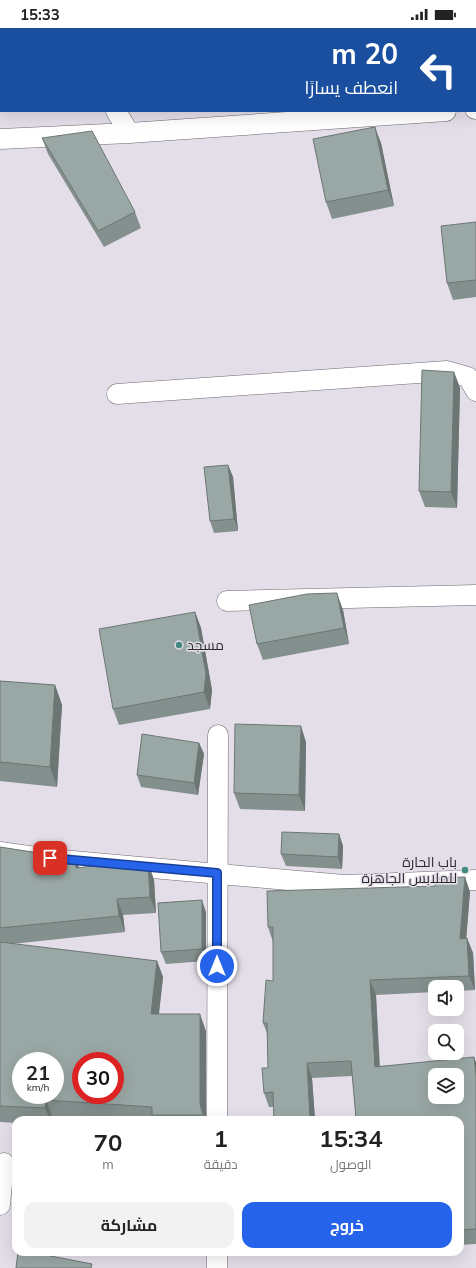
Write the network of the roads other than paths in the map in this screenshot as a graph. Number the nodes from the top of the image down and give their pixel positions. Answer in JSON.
{"nodes":[{"id":1,"x":117,"y":112,"type":"edge"},
{"id":2,"x":432,"y":112,"type":"edge"},
{"id":3,"x":129,"y":133,"type":"junction"},
{"id":4,"x":0,"y":139,"type":"edge"},
{"id":5,"x":476,"y":391,"type":"edge"},
{"id":6,"x":117,"y":394,"type":"dead end"},
{"id":7,"x":476,"y":595,"type":"edge"},
{"id":8,"x":227,"y":601,"type":"dead end"},
{"id":9,"x":218,"y":735,"type":"dead end"},
{"id":10,"x":0,"y":852,"type":"edge"},
{"id":11,"x":217,"y":873,"type":"junction"},
{"id":12,"x":476,"y":880,"type":"edge"},
{"id":13,"x":217,"y":1116,"type":"edge"},
{"id":14,"x":7,"y":1164,"type":"edge"},
{"id":15,"x":0,"y":1205,"type":"edge"},
{"id":16,"x":217,"y":1256,"type":"edge"},
{"id":17,"x":217,"y":1268,"type":"edge"}],
"edges":[{"from":1,"to":3,"type":"street"},
{"from":2,"to":3,"type":"street"},
{"from":3,"to":4,"type":"street"},
{"from":5,"to":6,"type":"street"},
{"from":7,"to":8,"type":"street"},
{"from":9,"to":11,"type":"street"},
{"from":10,"to":11,"type":"street"},
{"from":11,"to":12,"type":"street"},
{"from":11,"to":13,"type":"street"},
{"from":14,"to":15,"type":"street"},
{"from":16,"to":17,"type":"street"}]}
